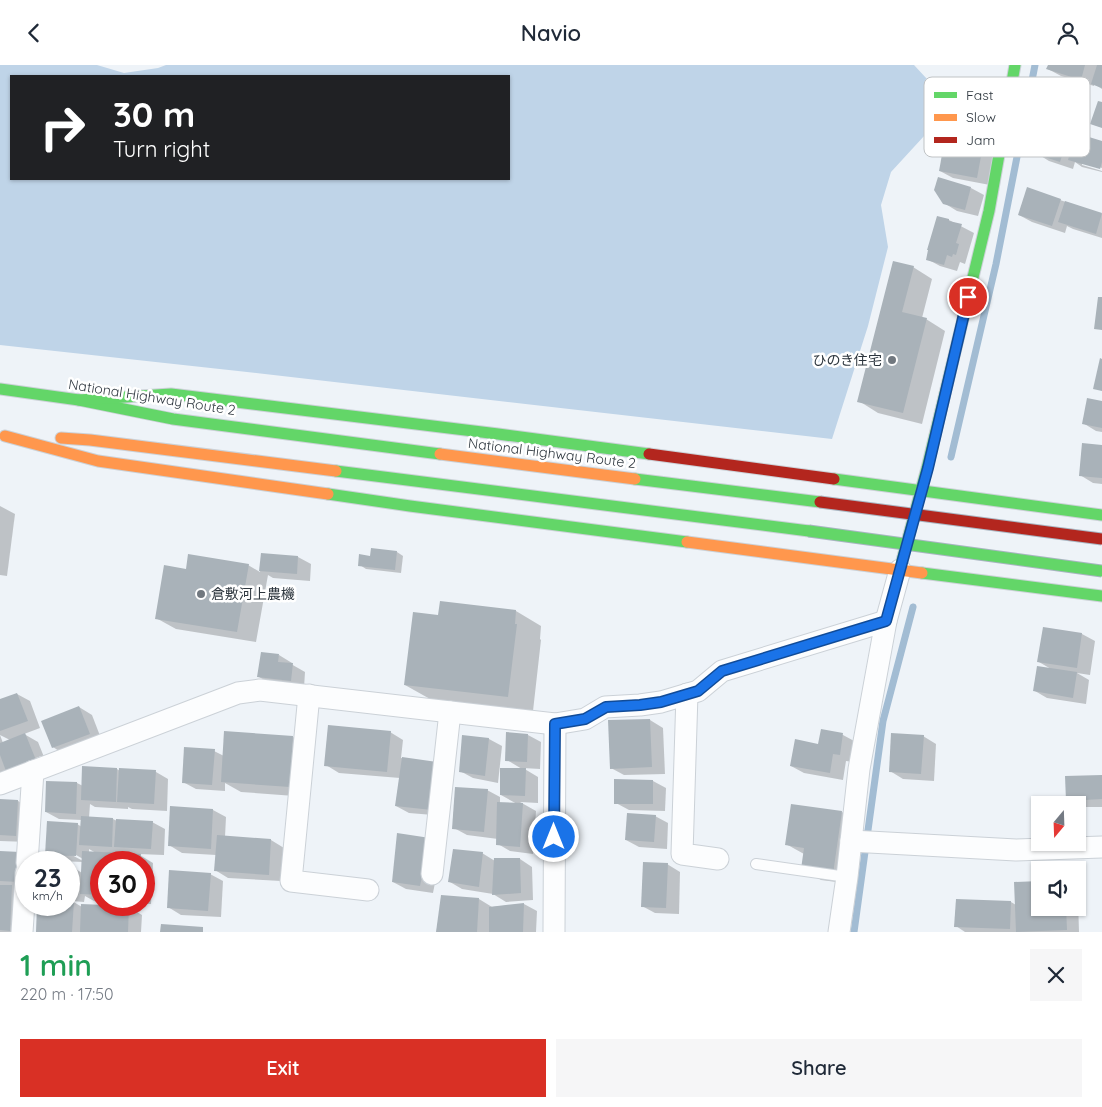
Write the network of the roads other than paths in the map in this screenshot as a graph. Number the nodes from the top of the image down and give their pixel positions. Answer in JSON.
{"nodes":[{"id":1,"x":999,"y":157,"type":"edge"},
{"id":2,"x":0,"y":389,"type":"edge"},
{"id":3,"x":79,"y":400,"type":"junction"},
{"id":4,"x":2,"y":435,"type":"edge"},
{"id":5,"x":922,"y":490,"type":"junction"},
{"id":6,"x":1102,"y":515,"type":"edge"},
{"id":7,"x":1102,"y":539,"type":"edge"},
{"id":8,"x":900,"y":570,"type":"junction"},
{"id":9,"x":1102,"y":571,"type":"edge"},
{"id":10,"x":1102,"y":596,"type":"edge"},
{"id":11,"x":886,"y":621,"type":"junction"},
{"id":12,"x":687,"y":694,"type":"junction"},
{"id":13,"x":309,"y":695,"type":"junction"},
{"id":14,"x":450,"y":712,"type":"junction"},
{"id":15,"x":555,"y":724,"type":"junction"},
{"id":16,"x":33,"y":771,"type":"junction"},
{"id":17,"x":0,"y":784,"type":"edge"},
{"id":18,"x":862,"y":842,"type":"junction"},
{"id":19,"x":1102,"y":847,"type":"edge"},
{"id":20,"x":28,"y":851,"type":"edge"},
{"id":21,"x":718,"y":859,"type":"dead end"},
{"id":22,"x":756,"y":864,"type":"dead end"},
{"id":23,"x":432,"y":874,"type":"dead end"},
{"id":24,"x":847,"y":877,"type":"junction"},
{"id":25,"x":368,"y":890,"type":"dead end"},
{"id":26,"x":23,"y":916,"type":"edge"},
{"id":27,"x":22,"y":932,"type":"edge"},
{"id":28,"x":554,"y":932,"type":"edge"},
{"id":29,"x":840,"y":932,"type":"edge"}],
"edges":[{"from":1,"to":5,"type":"main road"},
{"from":2,"to":3,"type":"main road","name":"National Highway Route 2"},
{"from":3,"to":5,"type":"main road"},
{"from":3,"to":7,"type":"main road","name":"National Highway Route 2","bridge":true},
{"from":4,"to":8,"type":"main road"},
{"from":4,"to":9,"type":"main road","bridge":true},
{"from":5,"to":6,"type":"main road"},
{"from":5,"to":8,"type":"main road"},
{"from":8,"to":10,"type":"main road"},
{"from":8,"to":11,"type":"street"},
{"from":11,"to":12,"type":"street"},
{"from":11,"to":18,"type":"street"},
{"from":12,"to":15,"type":"street"},
{"from":12,"to":21,"type":"street"},
{"from":13,"to":14,"type":"street"},
{"from":13,"to":16,"type":"street"},
{"from":13,"to":25,"type":"street"},
{"from":14,"to":15,"type":"street"},
{"from":14,"to":23,"type":"street"},
{"from":15,"to":28,"type":"street"},
{"from":16,"to":17,"type":"street"},
{"from":16,"to":20,"type":"street"},
{"from":18,"to":19,"type":"street"},
{"from":18,"to":24,"type":"street"},
{"from":22,"to":24,"type":"lane"},
{"from":24,"to":29,"type":"street"},
{"from":26,"to":27,"type":"street"}]}
